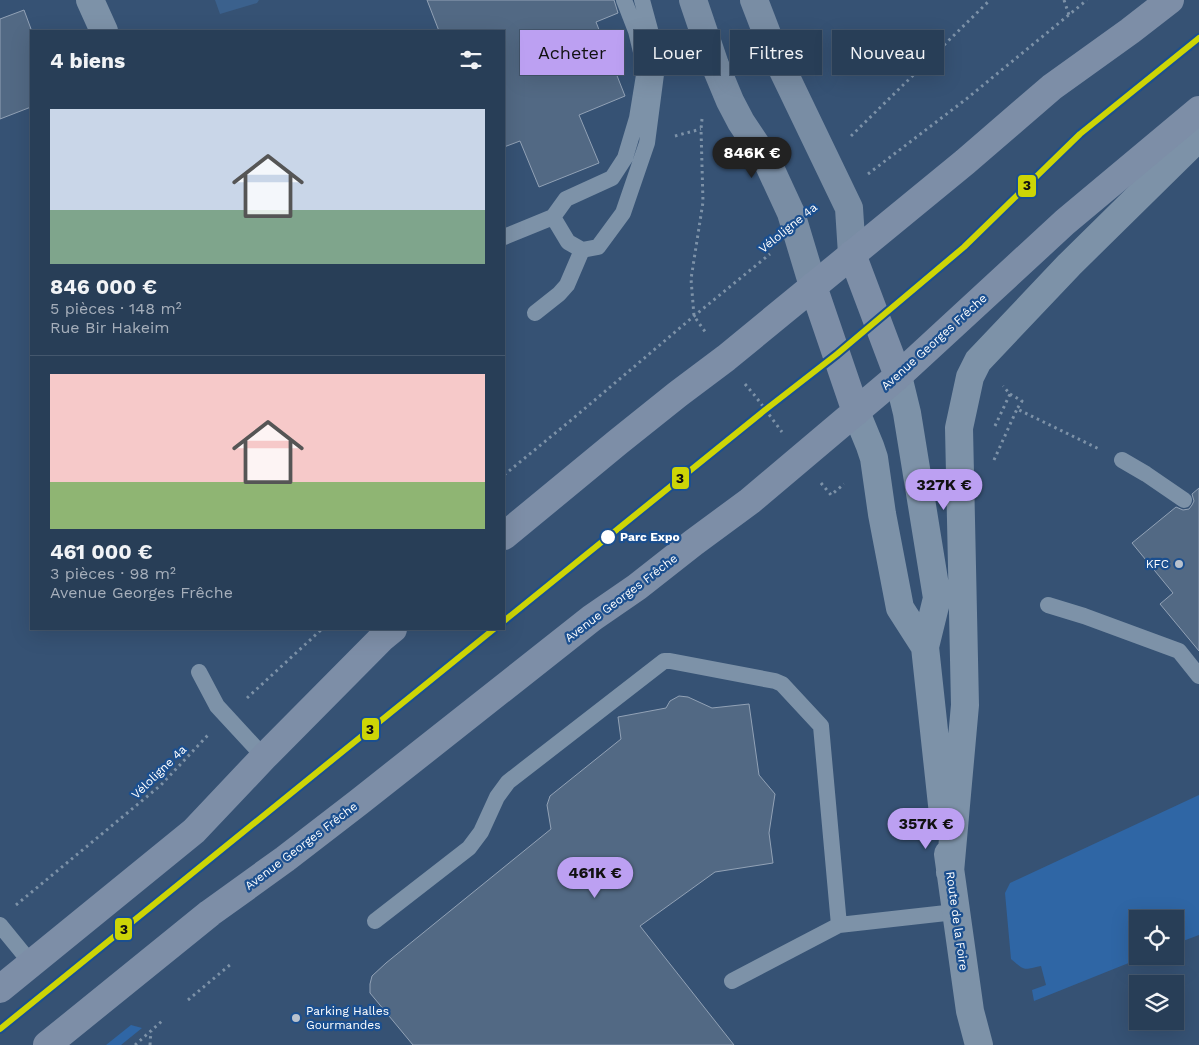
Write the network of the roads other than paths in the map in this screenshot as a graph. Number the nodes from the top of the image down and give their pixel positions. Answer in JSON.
{"nodes":[{"id":1,"x":90,"y":0,"type":"edge"},
{"id":2,"x":624,"y":0,"type":"edge"},
{"id":3,"x":642,"y":0,"type":"edge"},
{"id":4,"x":693,"y":0,"type":"edge"},
{"id":5,"x":754,"y":0,"type":"edge"},
{"id":6,"x":1170,"y":0,"type":"edge"},
{"id":7,"x":104,"y":30,"type":"edge"},
{"id":8,"x":1199,"y":110,"type":"edge"},
{"id":9,"x":1199,"y":137,"type":"edge"},
{"id":10,"x":553,"y":217,"type":"junction"},
{"id":11,"x":505,"y":237,"type":"edge"},
{"id":12,"x":582,"y":250,"type":"junction"},
{"id":13,"x":852,"y":254,"type":"junction"},
{"id":14,"x":813,"y":286,"type":"junction"},
{"id":15,"x":535,"y":313,"type":"dead end"},
{"id":16,"x":898,"y":376,"type":"junction"},
{"id":17,"x":856,"y":412,"type":"junction"},
{"id":18,"x":1122,"y":460,"type":"road end"},
{"id":19,"x":1184,"y":500,"type":"dead end"},
{"id":20,"x":505,"y":535,"type":"edge"},
{"id":21,"x":1048,"y":605,"type":"dead end"},
{"id":22,"x":392,"y":630,"type":"edge"},
{"id":23,"x":925,"y":647,"type":"junction"},
{"id":24,"x":200,"y":672,"type":"dead end"},
{"id":25,"x":1199,"y":676,"type":"edge"},
{"id":26,"x":264,"y":757,"type":"junction"},
{"id":27,"x":950,"y":872,"type":"junction"},
{"id":28,"x":956,"y":912,"type":"junction"},
{"id":29,"x":375,"y":921,"type":"dead end"},
{"id":30,"x":839,"y":924,"type":"junction"},
{"id":31,"x":0,"y":925,"type":"edge"},
{"id":32,"x":31,"y":963,"type":"junction"},
{"id":33,"x":732,"y":981,"type":"dead end"},
{"id":34,"x":0,"y":988,"type":"edge"},
{"id":35,"x":47,"y":1045,"type":"edge"},
{"id":36,"x":979,"y":1045,"type":"edge"}],
"edges":[{"from":1,"to":7,"type":"street"},
{"from":2,"to":10,"type":"lane"},
{"from":3,"to":12,"type":"lane"},
{"from":4,"to":14,"type":"main road"},
{"from":5,"to":13,"type":"main road"},
{"from":6,"to":13,"type":"main road"},
{"from":8,"to":16,"type":"main road","name":"Avenue Georges Frêche"},
{"from":9,"to":27,"type":"street"},
{"from":10,"to":11,"type":"lane"},
{"from":10,"to":12,"type":"lane"},
{"from":12,"to":15,"type":"lane"},
{"from":13,"to":14,"type":"main road"},
{"from":13,"to":16,"type":"main road"},
{"from":14,"to":17,"type":"main road"},
{"from":14,"to":20,"type":"main road"},
{"from":16,"to":17,"type":"main road","name":"Avenue Georges Frêche"},
{"from":16,"to":23,"type":"street","name":"Route de la Foire"},
{"from":17,"to":23,"type":"street","name":"Route de la Foire"},
{"from":17,"to":35,"type":"main road","name":"Avenue Georges Frêche"},
{"from":18,"to":19,"type":"lane"},
{"from":21,"to":25,"type":"lane"},
{"from":22,"to":26,"type":"main road"},
{"from":23,"to":27,"type":"street","name":"Route de la Foire"},
{"from":24,"to":26,"type":"lane"},
{"from":26,"to":32,"type":"main road"},
{"from":27,"to":28,"type":"street","name":"Route de la Foire"},
{"from":28,"to":30,"type":"lane"},
{"from":28,"to":36,"type":"street","name":"Route de la Foire"},
{"from":29,"to":30,"type":"lane"},
{"from":30,"to":33,"type":"lane"},
{"from":31,"to":32,"type":"lane"},
{"from":32,"to":34,"type":"main road"}]}
